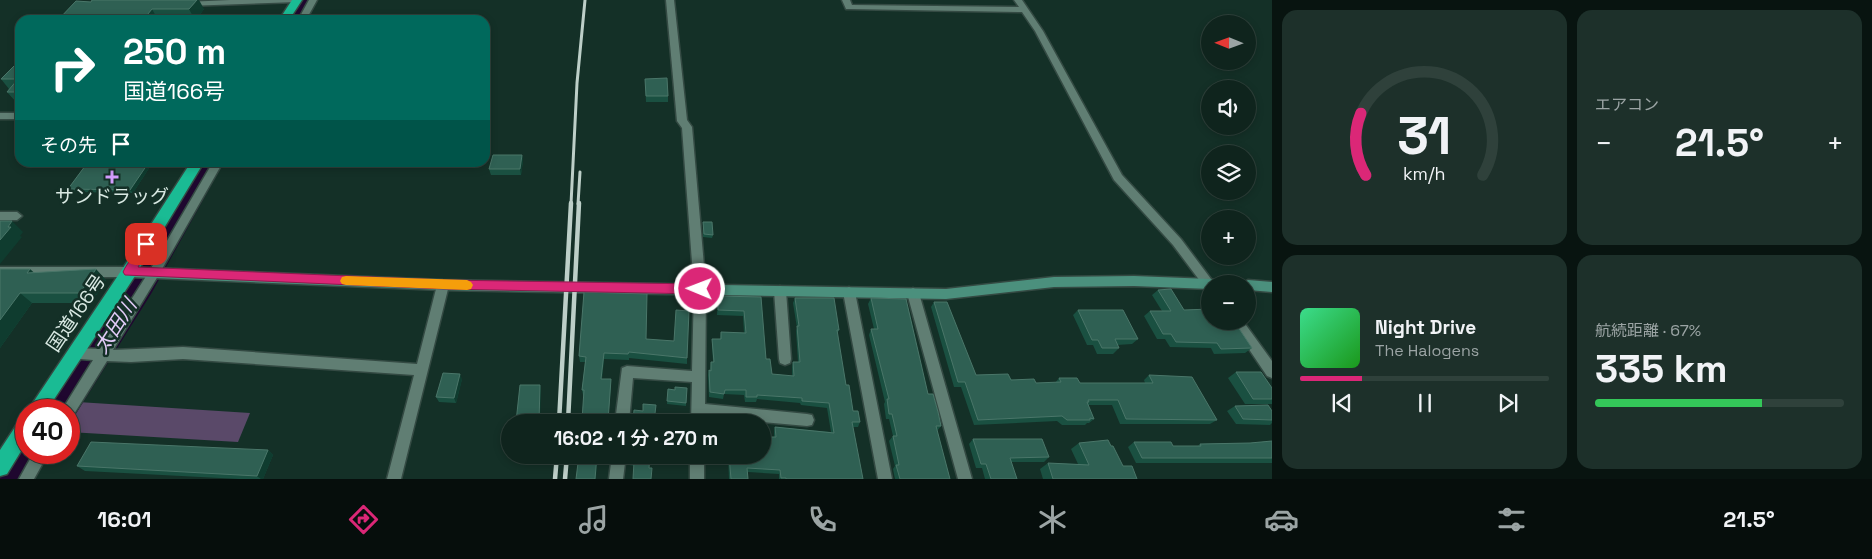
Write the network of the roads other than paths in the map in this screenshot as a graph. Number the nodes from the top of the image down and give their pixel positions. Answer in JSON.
{"nodes":[{"id":1,"x":297,"y":0,"type":"edge"},
{"id":2,"x":314,"y":0,"type":"edge"},
{"id":3,"x":670,"y":0,"type":"edge"},
{"id":4,"x":846,"y":0,"type":"edge"},
{"id":5,"x":1018,"y":0,"type":"edge"},
{"id":6,"x":179,"y":4,"type":"edge"},
{"id":7,"x":1024,"y":10,"type":"junction"},
{"id":8,"x":287,"y":15,"type":"edge"},
{"id":9,"x":305,"y":15,"type":"edge"},
{"id":10,"x":0,"y":116,"type":"edge"},
{"id":11,"x":15,"y":116,"type":"edge"},
{"id":12,"x":196,"y":167,"type":"edge"},
{"id":13,"x":215,"y":167,"type":"edge"},
{"id":14,"x":0,"y":216,"type":"edge"},
{"id":15,"x":17,"y":216,"type":"dead end"},
{"id":16,"x":0,"y":272,"type":"edge"},
{"id":17,"x":144,"y":272,"type":"junction"},
{"id":18,"x":1202,"y":275,"type":"edge"},
{"id":19,"x":444,"y":285,"type":"junction"},
{"id":20,"x":1201,"y":285,"type":"edge"},
{"id":21,"x":1256,"y":286,"type":"edge"},
{"id":22,"x":1272,"y":287,"type":"edge"},
{"id":23,"x":700,"y":289,"type":"junction"},
{"id":24,"x":780,"y":291,"type":"junction"},
{"id":25,"x":849,"y":292,"type":"junction"},
{"id":26,"x":913,"y":293,"type":"junction"},
{"id":27,"x":1242,"y":330,"type":"edge"},
{"id":28,"x":91,"y":355,"type":"junction"},
{"id":29,"x":785,"y":359,"type":"dead end"},
{"id":30,"x":422,"y":370,"type":"junction"},
{"id":31,"x":1272,"y":372,"type":"edge"},
{"id":32,"x":699,"y":377,"type":"junction"},
{"id":33,"x":48,"y":399,"type":"edge"},
{"id":34,"x":73,"y":399,"type":"edge"},
{"id":35,"x":623,"y":414,"type":"edge"},
{"id":36,"x":698,"y":414,"type":"edge"},
{"id":37,"x":771,"y":419,"type":"edge"},
{"id":38,"x":807,"y":420,"type":"dead end"},
{"id":39,"x":15,"y":444,"type":"edge"},
{"id":40,"x":35,"y":464,"type":"edge"},
{"id":41,"x":617,"y":464,"type":"edge"},
{"id":42,"x":697,"y":464,"type":"edge"},
{"id":43,"x":0,"y":467,"type":"edge"},
{"id":44,"x":26,"y":479,"type":"edge"},
{"id":45,"x":394,"y":479,"type":"edge"},
{"id":46,"x":616,"y":479,"type":"edge"},
{"id":47,"x":697,"y":479,"type":"edge"},
{"id":48,"x":884,"y":479,"type":"edge"},
{"id":49,"x":965,"y":479,"type":"edge"}],
"edges":[{"from":1,"to":6,"type":"street"},
{"from":1,"to":8,"type":"highway"},
{"from":2,"to":9,"type":"street"},
{"from":3,"to":23,"type":"street"},
{"from":4,"to":7,"type":"street"},
{"from":5,"to":7,"type":"street"},
{"from":7,"to":18,"type":"street"},
{"from":10,"to":11,"type":"street"},
{"from":12,"to":17,"type":"highway","name":"国道166号"},
{"from":13,"to":17,"type":"street"},
{"from":14,"to":15,"type":"street"},
{"from":16,"to":17,"type":"street"},
{"from":17,"to":19,"type":"street"},
{"from":17,"to":28,"type":"highway","name":"国道166号"},
{"from":17,"to":28,"type":"street"},
{"from":19,"to":23,"type":"street"},
{"from":19,"to":30,"type":"street"},
{"from":20,"to":26,"type":"street"},
{"from":21,"to":22,"type":"street"},
{"from":23,"to":24,"type":"street"},
{"from":23,"to":32,"type":"street"},
{"from":24,"to":25,"type":"street"},
{"from":24,"to":29,"type":"street"},
{"from":25,"to":26,"type":"street"},
{"from":25,"to":48,"type":"street"},
{"from":26,"to":49,"type":"street"},
{"from":27,"to":31,"type":"street"},
{"from":28,"to":30,"type":"street"},
{"from":28,"to":33,"type":"highway","name":"国道166号"},
{"from":28,"to":34,"type":"street"},
{"from":30,"to":45,"type":"street"},
{"from":32,"to":35,"type":"street"},
{"from":32,"to":36,"type":"street"},
{"from":37,"to":38,"type":"street"},
{"from":39,"to":43,"type":"highway"},
{"from":40,"to":44,"type":"street"},
{"from":41,"to":46,"type":"street"},
{"from":42,"to":47,"type":"street"}]}
